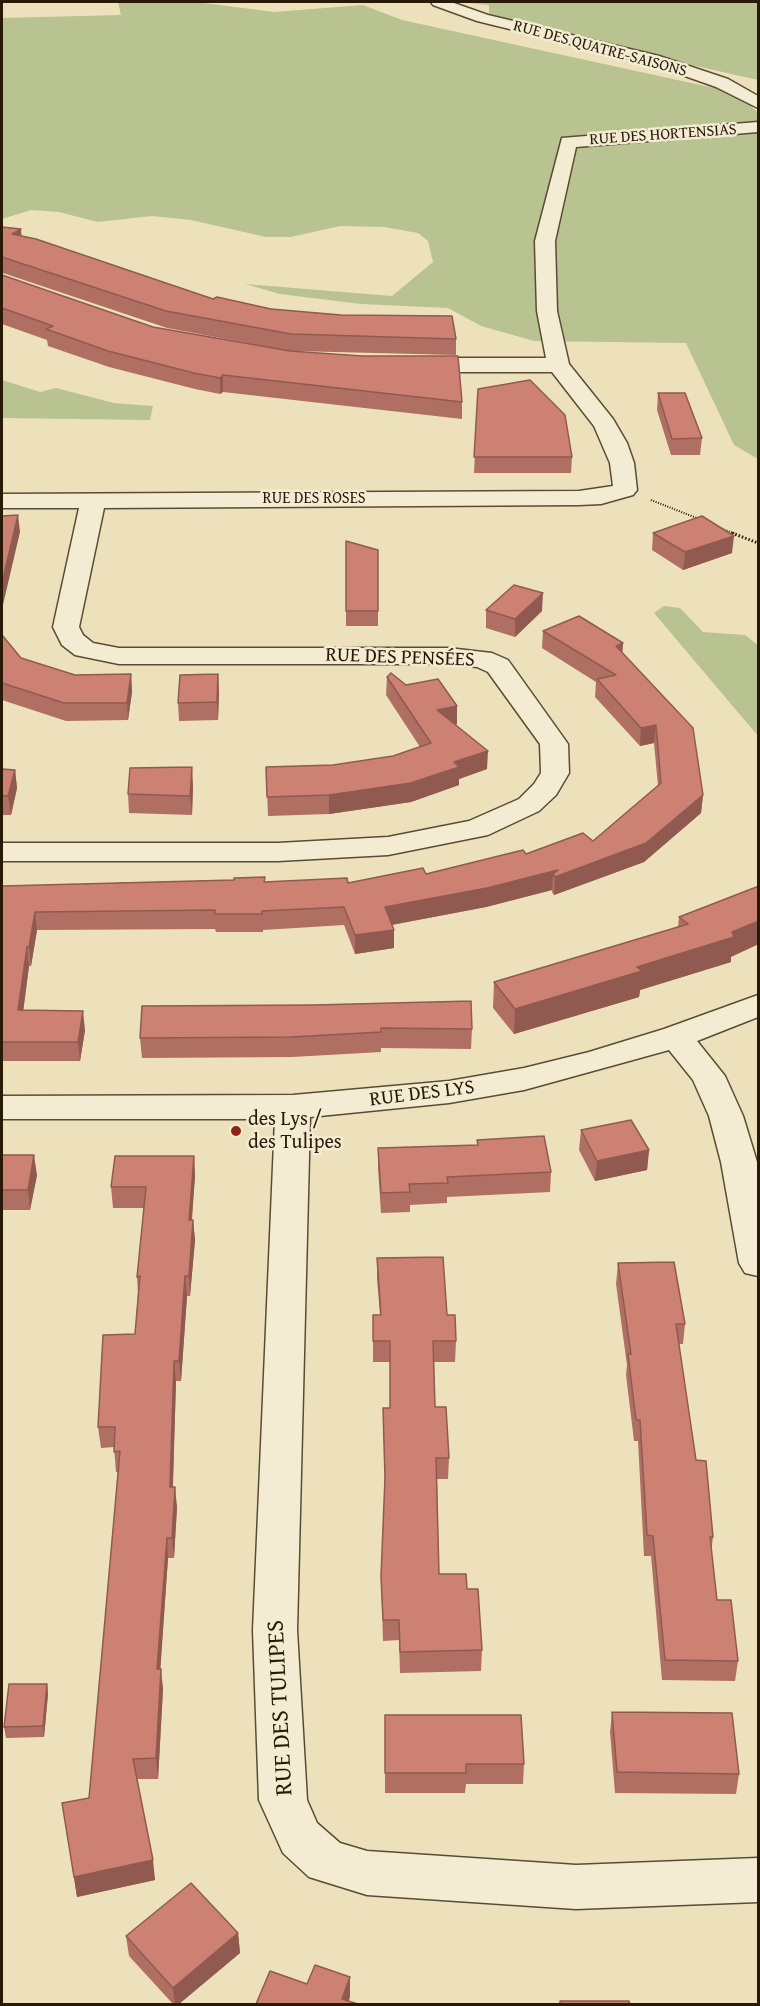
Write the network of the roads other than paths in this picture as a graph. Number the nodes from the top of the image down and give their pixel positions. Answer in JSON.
{"nodes":[{"id":1,"x":438,"y":2,"type":"edge"},
{"id":2,"x":759,"y":104,"type":"edge"},
{"id":3,"x":759,"y":127,"type":"edge"},
{"id":4,"x":397,"y":364,"type":"edge"},
{"id":5,"x":558,"y":365,"type":"junction"},
{"id":6,"x":2,"y":501,"type":"edge"},
{"id":7,"x":93,"y":501,"type":"junction"},
{"id":8,"x":2,"y":852,"type":"edge"},
{"id":9,"x":759,"y":1005,"type":"edge"},
{"id":10,"x":676,"y":1037,"type":"junction"},
{"id":11,"x":2,"y":1107,"type":"edge"},
{"id":12,"x":293,"y":1107,"type":"junction"},
{"id":13,"x":759,"y":1263,"type":"edge"},
{"id":14,"x":759,"y":1880,"type":"edge"}],
"edges":[{"from":1,"to":2,"type":"street","name":"RUE DES QUATRE-SAISONS"},
{"from":3,"to":5,"type":"street","name":"RUE DES HORTENSIAS"},
{"from":4,"to":5,"type":"street"},
{"from":5,"to":7,"type":"street","name":"RUE DES ROSES"},
{"from":6,"to":7,"type":"street","name":"RUE DES ROSES"},
{"from":7,"to":8,"type":"street","name":"RUE DES PENSÉES"},
{"from":9,"to":10,"type":"street","name":"RUE DES LYS"},
{"from":10,"to":12,"type":"street","name":"RUE DES LYS"},
{"from":10,"to":13,"type":"street"},
{"from":11,"to":12,"type":"street","name":"RUE DES LYS"},
{"from":12,"to":14,"type":"street","name":"RUE DES TULIPES"}]}
